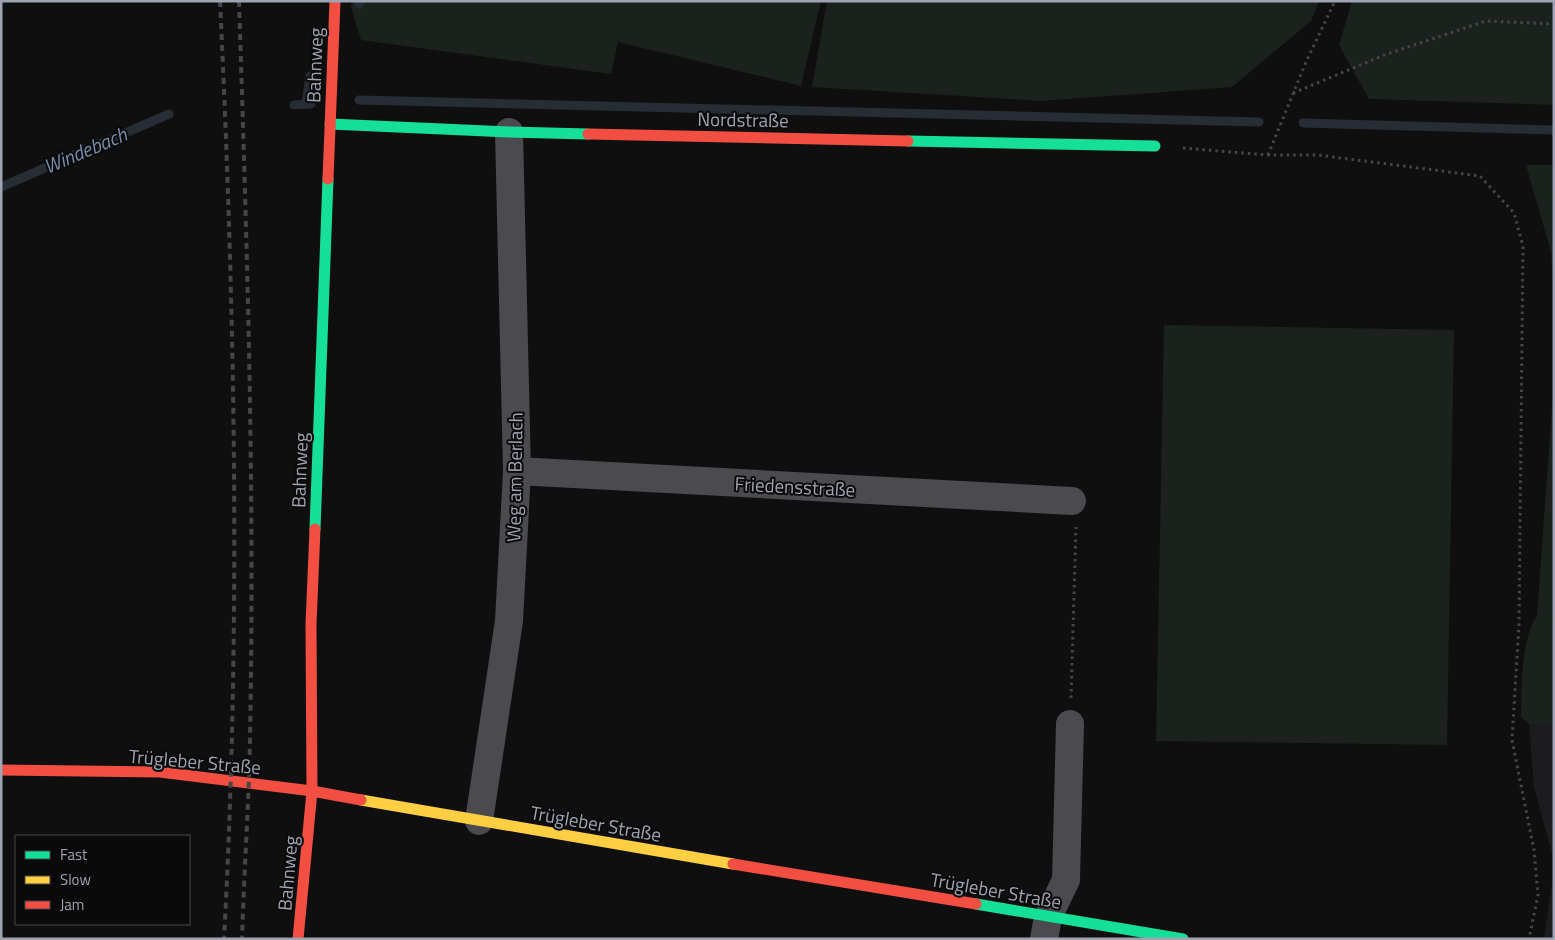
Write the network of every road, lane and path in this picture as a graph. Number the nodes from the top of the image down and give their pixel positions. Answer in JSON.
{"nodes":[{"id":1,"x":335,"y":1,"type":"edge"},
{"id":2,"x":1335,"y":1,"type":"edge"},
{"id":3,"x":1554,"y":24,"type":"edge"},
{"id":4,"x":1293,"y":93,"type":"junction"},
{"id":5,"x":330,"y":124,"type":"junction"},
{"id":6,"x":509,"y":132,"type":"junction"},
{"id":7,"x":1155,"y":146,"type":"joint"},
{"id":8,"x":1268,"y":155,"type":"junction"},
{"id":9,"x":517,"y":471,"type":"junction"},
{"id":10,"x":1072,"y":502,"type":"joint"},
{"id":11,"x":1070,"y":724,"type":"joint"},
{"id":12,"x":1,"y":770,"type":"edge"},
{"id":13,"x":312,"y":791,"type":"junction"},
{"id":14,"x":479,"y":821,"type":"junction"},
{"id":15,"x":1046,"y":928,"type":"edge"},
{"id":16,"x":298,"y":939,"type":"edge"},
{"id":17,"x":1183,"y":939,"type":"edge"},
{"id":18,"x":1529,"y":939,"type":"edge"}],
"edges":[{"from":1,"to":5,"type":"street","name":"Bahnweg"},
{"from":2,"to":4,"type":"path"},
{"from":3,"to":4,"type":"path"},
{"from":4,"to":8,"type":"path"},
{"from":5,"to":6,"type":"street","name":"Nordstraße"},
{"from":5,"to":13,"type":"street","name":"Bahnweg"},
{"from":6,"to":7,"type":"street","name":"Nordstraße"},
{"from":6,"to":9,"type":"street","name":"Weg am Berlach"},
{"from":7,"to":8,"type":"path"},
{"from":8,"to":18,"type":"path"},
{"from":9,"to":10,"type":"street","name":"Friedensstraße"},
{"from":9,"to":14,"type":"street","name":"Weg am Berlach"},
{"from":10,"to":11,"type":"path"},
{"from":11,"to":15,"type":"street"},
{"from":12,"to":13,"type":"street","name":"Trügleber Straße"},
{"from":13,"to":14,"type":"street","name":"Trügleber Straße"},
{"from":13,"to":16,"type":"street","name":"Bahnweg"},
{"from":14,"to":15,"type":"street","name":"Trügleber Straße"},
{"from":15,"to":17,"type":"street","name":"Trügleber Straße"}]}
